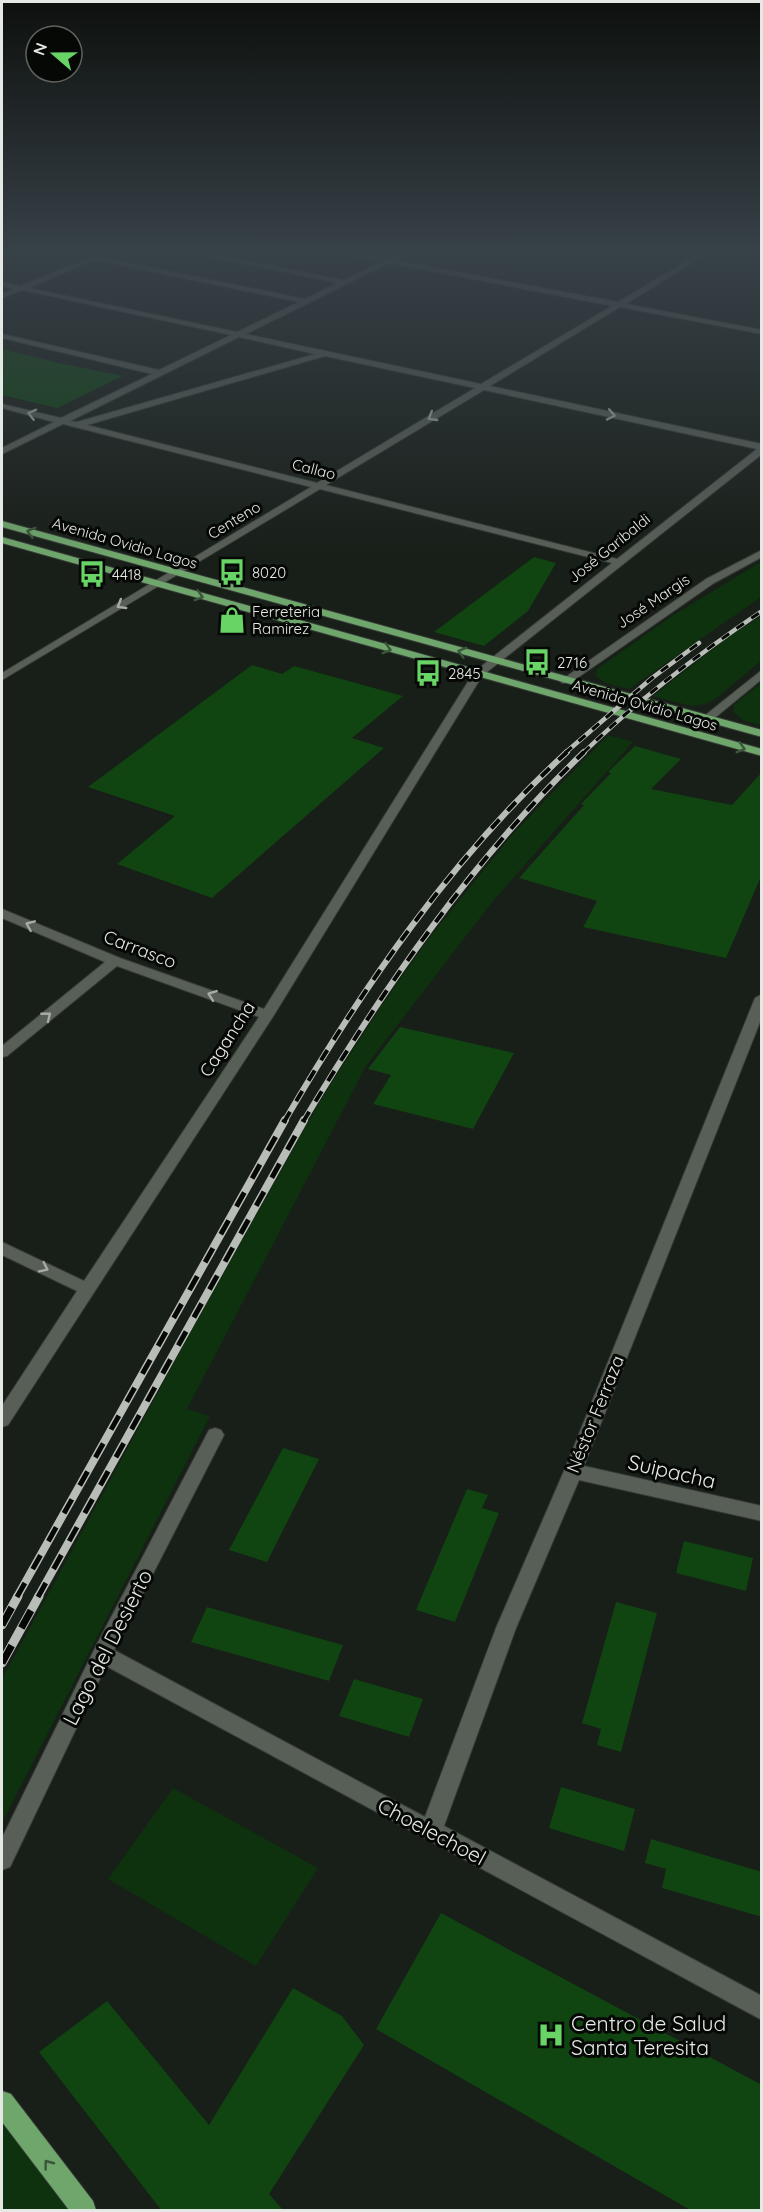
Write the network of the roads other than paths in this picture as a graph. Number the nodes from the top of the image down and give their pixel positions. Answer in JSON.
{"nodes":[{"id":1,"x":67,"y":351,"type":"edge"},
{"id":2,"x":205,"y":351,"type":"edge"},
{"id":3,"x":316,"y":351,"type":"edge"},
{"id":4,"x":541,"y":351,"type":"edge"},
{"id":5,"x":325,"y":353,"type":"junction"},
{"id":6,"x":160,"y":373,"type":"junction"},
{"id":7,"x":482,"y":387,"type":"junction"},
{"id":8,"x":2,"y":406,"type":"edge"},
{"id":9,"x":62,"y":421,"type":"junction"},
{"id":10,"x":77,"y":425,"type":"junction"},
{"id":11,"x":762,"y":448,"type":"edge"},
{"id":12,"x":2,"y":451,"type":"edge"},
{"id":13,"x":318,"y":486,"type":"junction"},
{"id":14,"x":2,"y":524,"type":"edge"},
{"id":15,"x":2,"y":540,"type":"edge"},
{"id":16,"x":762,"y":553,"type":"edge"},
{"id":17,"x":619,"y":562,"type":"junction"},
{"id":18,"x":176,"y":573,"type":"junction"},
{"id":19,"x":156,"y":584,"type":"junction"},
{"id":20,"x":494,"y":661,"type":"junction"},
{"id":21,"x":762,"y":673,"type":"edge"},
{"id":22,"x":478,"y":674,"type":"junction"},
{"id":23,"x":2,"y":677,"type":"edge"},
{"id":24,"x":566,"y":681,"type":"junction"},
{"id":25,"x":707,"y":720,"type":"junction"},
{"id":26,"x":762,"y":734,"type":"edge"},
{"id":27,"x":762,"y":753,"type":"edge"},
{"id":28,"x":2,"y":913,"type":"edge"},
{"id":29,"x":115,"y":961,"type":"junction"},
{"id":30,"x":762,"y":998,"type":"edge"},
{"id":31,"x":267,"y":1015,"type":"junction"},
{"id":32,"x":2,"y":1053,"type":"edge"},
{"id":33,"x":2,"y":1248,"type":"edge"},
{"id":34,"x":87,"y":1289,"type":"junction"},
{"id":35,"x":2,"y":1420,"type":"edge"},
{"id":36,"x":215,"y":1435,"type":"dead end"},
{"id":37,"x":573,"y":1471,"type":"junction"},
{"id":38,"x":762,"y":1514,"type":"edge"},
{"id":39,"x":102,"y":1654,"type":"junction"},
{"id":40,"x":431,"y":1831,"type":"junction"},
{"id":41,"x":2,"y":1860,"type":"edge"},
{"id":42,"x":762,"y":2009,"type":"edge"},
{"id":43,"x":2,"y":2103,"type":"edge"},
{"id":44,"x":84,"y":2211,"type":"edge"}],
"edges":[{"from":1,"to":6,"type":"street"},
{"from":2,"to":6,"type":"street"},
{"from":3,"to":5,"type":"street"},
{"from":4,"to":7,"type":"street"},
{"from":5,"to":7,"type":"street"},
{"from":5,"to":10,"type":"street"},
{"from":6,"to":9,"type":"street"},
{"from":7,"to":11,"type":"street","one_way":true},
{"from":7,"to":13,"type":"street","name":"Centeno","one_way":true},
{"from":9,"to":8,"type":"street","name":"Callao","one_way":true},
{"from":9,"to":10,"type":"street","name":"Callao"},
{"from":9,"to":12,"type":"street"},
{"from":10,"to":13,"type":"street","name":"Callao"},
{"from":11,"to":17,"type":"street","name":"José Garibaldi"},
{"from":13,"to":17,"type":"street","name":"Callao"},
{"from":13,"to":18,"type":"street","name":"Centeno"},
{"from":18,"to":14,"type":"main road","name":"Avenida Ovidio Lagos","one_way":true},
{"from":15,"to":19,"type":"main road","name":"Avenida Ovidio Lagos"},
{"from":16,"to":24,"type":"street","name":"José Margis"},
{"from":17,"to":20,"type":"street","name":"José Garibaldi"},
{"from":18,"to":19,"type":"street","name":"Centeno"},
{"from":20,"to":18,"type":"main road","name":"Avenida Ovidio Lagos","one_way":true},
{"from":19,"to":22,"type":"main road","name":"Avenida Ovidio Lagos","one_way":true},
{"from":19,"to":23,"type":"street","name":"Centeno","one_way":true},
{"from":20,"to":22,"type":"street","name":"José Garibaldi"},
{"from":20,"to":24,"type":"main road","name":"Avenida Ovidio Lagos"},
{"from":21,"to":25,"type":"street"},
{"from":22,"to":27,"type":"main road","name":"Avenida Ovidio Lagos","one_way":true},
{"from":22,"to":31,"type":"street","name":"Cagancha"},
{"from":24,"to":25,"type":"main road","name":"Avenida Ovidio Lagos"},
{"from":25,"to":26,"type":"main road","name":"Avenida Ovidio Lagos"},
{"from":29,"to":28,"type":"street","name":"Carrasco","one_way":true},
{"from":31,"to":29,"type":"street","name":"Carrasco","one_way":true},
{"from":32,"to":29,"type":"street","one_way":true},
{"from":30,"to":37,"type":"street","name":"Néstor Ferraza"},
{"from":31,"to":34,"type":"street","name":"Cagancha"},
{"from":33,"to":34,"type":"street","one_way":true},
{"from":34,"to":35,"type":"street","name":"Cagancha"},
{"from":36,"to":39,"type":"street","name":"Lago del Desierto"},
{"from":37,"to":38,"type":"street","name":"Suipacha"},
{"from":37,"to":40,"type":"street","name":"Néstor Ferraza"},
{"from":39,"to":40,"type":"street","name":"Choelechoel"},
{"from":39,"to":41,"type":"street","name":"Lago del Desierto"},
{"from":40,"to":42,"type":"street","name":"Choelechoel"},
{"from":44,"to":43,"type":"main road","one_way":true}]}
